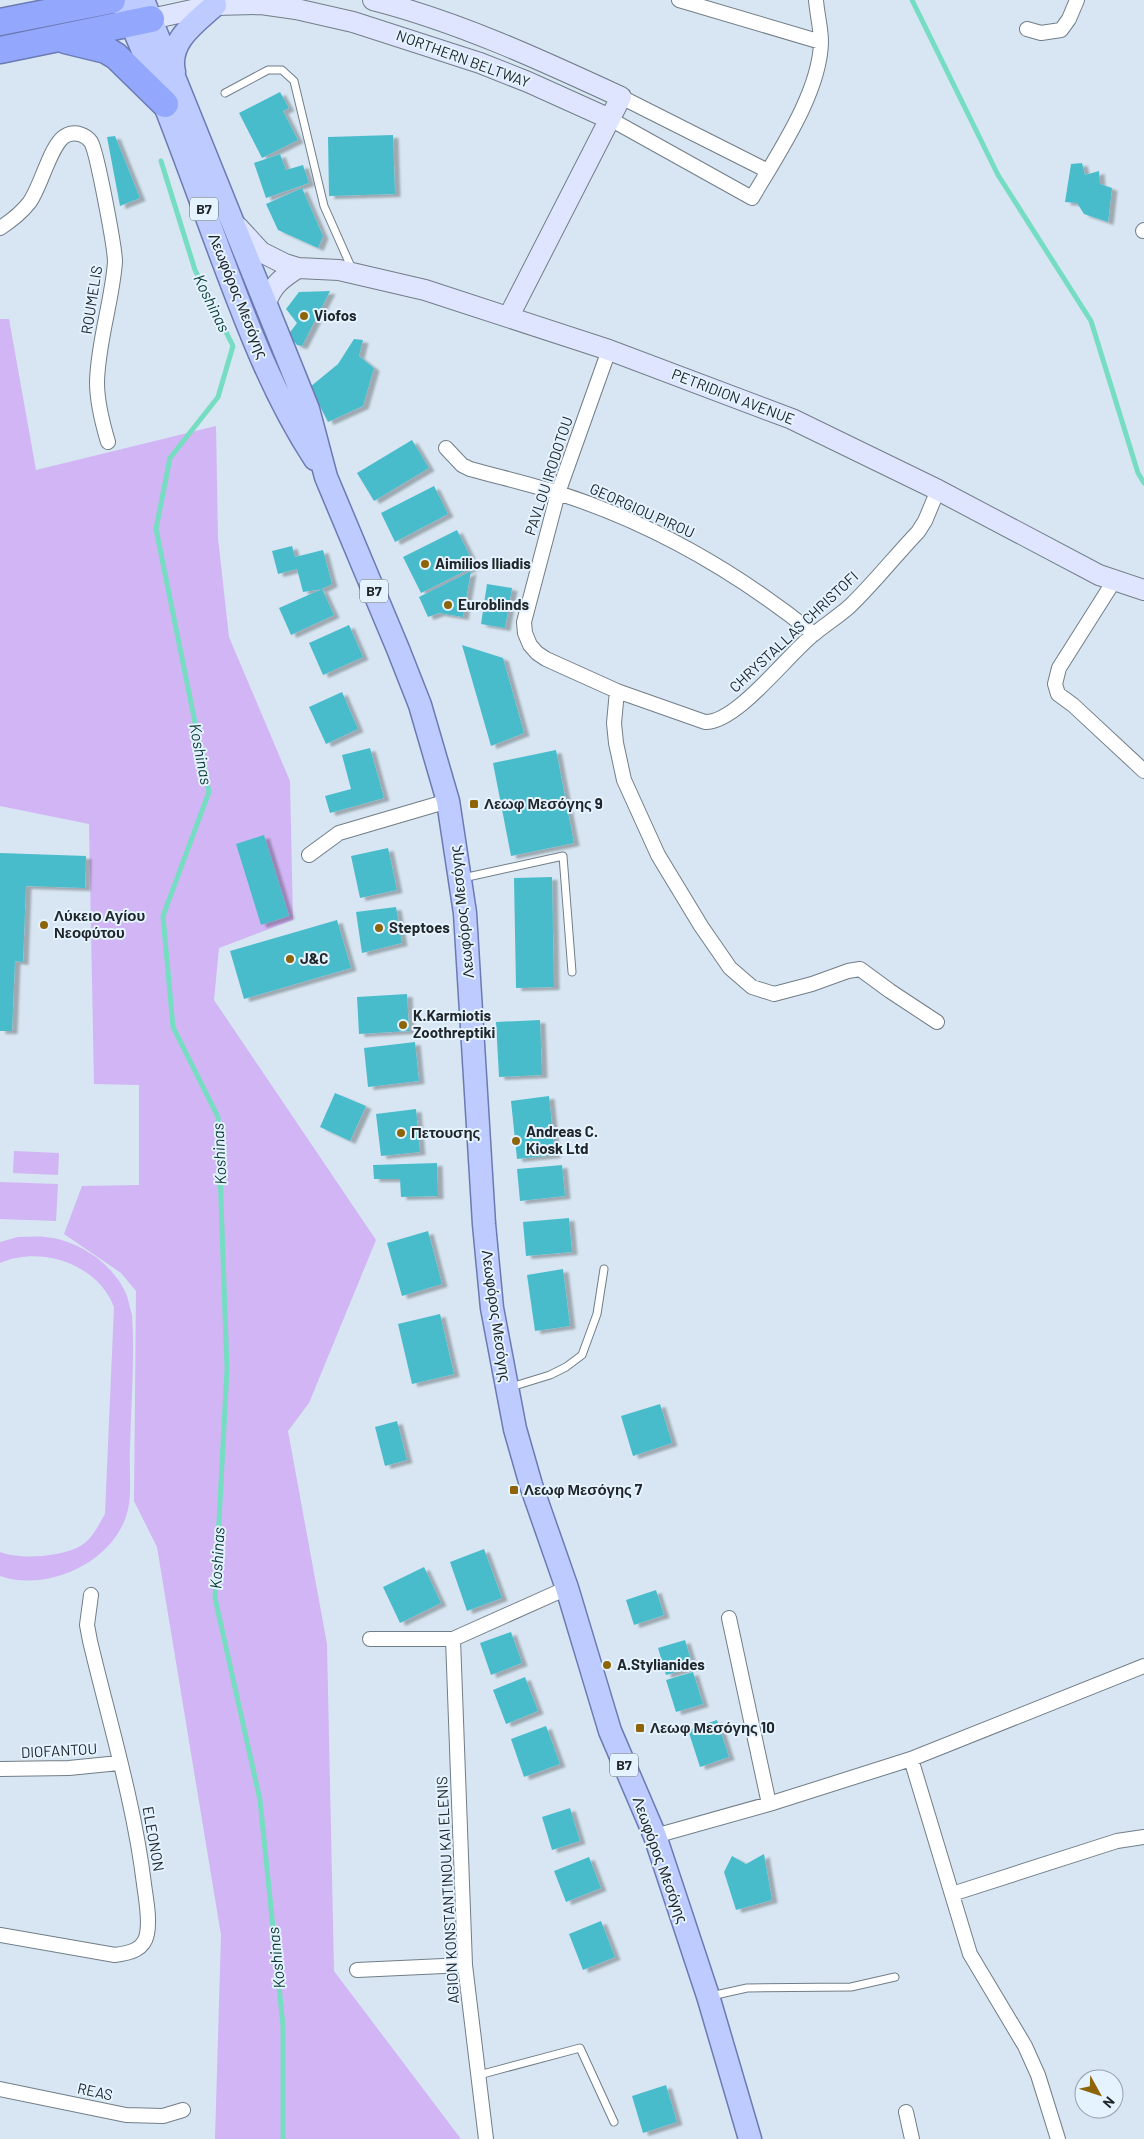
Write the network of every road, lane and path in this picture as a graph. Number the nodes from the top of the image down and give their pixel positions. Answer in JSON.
{"nodes":[{"id":1,"x":57,"y":0,"type":"edge"},
{"id":2,"x":112,"y":0,"type":"edge"},
{"id":3,"x":121,"y":0,"type":"edge"},
{"id":4,"x":373,"y":0,"type":"edge"},
{"id":5,"x":679,"y":0,"type":"edge"},
{"id":6,"x":816,"y":0,"type":"edge"},
{"id":7,"x":1077,"y":0,"type":"edge"},
{"id":8,"x":215,"y":5,"type":"junction"},
{"id":9,"x":142,"y":14,"type":"edge"},
{"id":10,"x":34,"y":15,"type":"junction"},
{"id":11,"x":0,"y":22,"type":"edge"},
{"id":12,"x":1027,"y":29,"type":"dead end"},
{"id":13,"x":54,"y":38,"type":"junction"},
{"id":14,"x":821,"y":42,"type":"junction"},
{"id":15,"x":0,"y":50,"type":"edge"},
{"id":16,"x":171,"y":93,"type":"junction"},
{"id":17,"x":225,"y":93,"type":"dead end"},
{"id":18,"x":622,"y":97,"type":"junction"},
{"id":19,"x":610,"y":119,"type":"junction"},
{"id":20,"x":768,"y":171,"type":"junction"},
{"id":21,"x":224,"y":198,"type":"junction"},
{"id":22,"x":0,"y":228,"type":"edge"},
{"id":23,"x":298,"y":268,"type":"junction"},
{"id":24,"x":354,"y":273,"type":"junction"},
{"id":25,"x":270,"y":316,"type":"junction"},
{"id":26,"x":509,"y":316,"type":"junction"},
{"id":27,"x":609,"y":350,"type":"junction"},
{"id":28,"x":108,"y":442,"type":"dead end"},
{"id":29,"x":446,"y":448,"type":"dead end"},
{"id":30,"x":326,"y":477,"type":"junction"},
{"id":31,"x":938,"y":490,"type":"junction"},
{"id":32,"x":558,"y":493,"type":"junction"},
{"id":33,"x":1114,"y":581,"type":"junction"},
{"id":34,"x":1144,"y":590,"type":"edge"},
{"id":35,"x":814,"y":634,"type":"junction"},
{"id":36,"x":616,"y":691,"type":"junction"},
{"id":37,"x":719,"y":720,"type":"joint"},
{"id":38,"x":1144,"y":771,"type":"edge"},
{"id":39,"x":448,"y":801,"type":"junction"},
{"id":40,"x":309,"y":855,"type":"dead end"},
{"id":41,"x":460,"y":879,"type":"junction"},
{"id":42,"x":572,"y":972,"type":"dead end"},
{"id":43,"x":937,"y":1022,"type":"dead end"},
{"id":44,"x":604,"y":1270,"type":"dead end"},
{"id":45,"x":506,"y":1389,"type":"junction"},
{"id":46,"x":567,"y":1588,"type":"junction"},
{"id":47,"x":91,"y":1595,"type":"dead end"},
{"id":48,"x":729,"y":1618,"type":"dead end"},
{"id":49,"x":370,"y":1639,"type":"dead end"},
{"id":50,"x":453,"y":1639,"type":"junction"},
{"id":51,"x":1144,"y":1666,"type":"edge"},
{"id":52,"x":911,"y":1759,"type":"junction"},
{"id":53,"x":119,"y":1764,"type":"junction"},
{"id":54,"x":0,"y":1769,"type":"edge"},
{"id":55,"x":769,"y":1804,"type":"junction"},
{"id":56,"x":655,"y":1836,"type":"junction"},
{"id":57,"x":1144,"y":1837,"type":"edge"},
{"id":58,"x":952,"y":1894,"type":"junction"},
{"id":59,"x":0,"y":1935,"type":"edge"},
{"id":60,"x":465,"y":1965,"type":"junction"},
{"id":61,"x":357,"y":1970,"type":"dead end"},
{"id":62,"x":895,"y":1977,"type":"dead end"},
{"id":63,"x":708,"y":1996,"type":"junction"},
{"id":64,"x":479,"y":2075,"type":"junction"},
{"id":65,"x":0,"y":2089,"type":"edge"},
{"id":66,"x":183,"y":2110,"type":"dead end"},
{"id":67,"x":906,"y":2112,"type":"dead end"},
{"id":68,"x":614,"y":2122,"type":"dead end"},
{"id":69,"x":486,"y":2139,"type":"edge"},
{"id":70,"x":750,"y":2139,"type":"edge"},
{"id":71,"x":912,"y":2139,"type":"edge"},
{"id":72,"x":1058,"y":2139,"type":"edge"}],
"edges":[{"from":1,"to":10,"type":"highway"},
{"from":2,"to":10,"type":"highway"},
{"from":3,"to":9,"type":"main road","number":"B7"},
{"from":4,"to":18,"type":"street","name":"NORTHERN BELTWAY"},
{"from":5,"to":14,"type":"street"},
{"from":6,"to":14,"type":"street"},
{"from":7,"to":12,"type":"street"},
{"from":8,"to":9,"type":"street","name":"NORTHERN BELTWAY"},
{"from":8,"to":16,"type":"main road"},
{"from":8,"to":19,"type":"street","name":"NORTHERN BELTWAY"},
{"from":9,"to":13,"type":"highway"},
{"from":9,"to":16,"type":"main road","name":"Λεωφόρος Μεσόγης","number":"B7"},
{"from":10,"to":11,"type":"highway"},
{"from":13,"to":15,"type":"highway"},
{"from":13,"to":16,"type":"highway"},
{"from":14,"to":20,"type":"street"},
{"from":16,"to":21,"type":"main road","name":"Λεωφόρος Μεσόγης","number":"B7"},
{"from":16,"to":30,"type":"main road","name":"Λεωφόρος Μεσόγης","number":"B7"},
{"from":17,"to":24,"type":"lane"},
{"from":18,"to":19,"type":"street"},
{"from":18,"to":20,"type":"street","name":"NORTHERN BELTWAY"},
{"from":19,"to":20,"type":"street","name":"NORTHERN BELTWAY"},
{"from":19,"to":26,"type":"street"},
{"from":21,"to":23,"type":"street","name":"PETRIDION AVENUE"},
{"from":21,"to":25,"type":"main road","name":"Λεωφόρος Μεσόγης","number":"B7"},
{"from":22,"to":28,"type":"street","name":"ROUMELIS"},
{"from":23,"to":24,"type":"street","name":"PETRIDION AVENUE"},
{"from":23,"to":25,"type":"street"},
{"from":24,"to":26,"type":"street","name":"PETRIDION AVENUE"},
{"from":25,"to":30,"type":"main road","name":"Λεωφόρος Μεσόγης","number":"B7"},
{"from":26,"to":27,"type":"street","name":"PETRIDION AVENUE"},
{"from":27,"to":31,"type":"street","name":"PETRIDION AVENUE"},
{"from":27,"to":32,"type":"street","name":"PAVLOU IRODOTOU"},
{"from":29,"to":32,"type":"street","name":"GEORGIOU PIROU"},
{"from":30,"to":39,"type":"main road","name":"Λεωφόρος Μεσόγης","number":"B7"},
{"from":31,"to":33,"type":"street","name":"PETRIDION AVENUE"},
{"from":31,"to":35,"type":"street","name":"CHRYSTALLAS CHRISTOFI"},
{"from":32,"to":35,"type":"street","name":"GEORGIOU PIROU"},
{"from":32,"to":36,"type":"street","name":"PAVLOU IRODOTOU"},
{"from":33,"to":34,"type":"street","name":"PETRIDION AVENUE"},
{"from":33,"to":38,"type":"street"},
{"from":35,"to":37,"type":"street","name":"CHRYSTALLAS CHRISTOFI"},
{"from":36,"to":37,"type":"street","name":"PAVLOU IRODOTOU"},
{"from":36,"to":43,"type":"street"},
{"from":39,"to":40,"type":"street"},
{"from":39,"to":41,"type":"main road","name":"Λεωφόρος Μεσόγης","number":"B7"},
{"from":41,"to":42,"type":"lane"},
{"from":41,"to":45,"type":"main road","name":"Λεωφόρος Μεσόγης","number":"B7"},
{"from":44,"to":45,"type":"lane"},
{"from":45,"to":46,"type":"main road","name":"Λεωφόρος Μεσόγης","number":"B7"},
{"from":46,"to":50,"type":"street"},
{"from":46,"to":56,"type":"main road","name":"Λεωφόρος Μεσόγης","number":"B7"},
{"from":47,"to":53,"type":"street","name":"ELEONON"},
{"from":48,"to":55,"type":"street"},
{"from":49,"to":50,"type":"street"},
{"from":50,"to":60,"type":"street","name":"AGION KONSTANTINOU KAI ELENIS"},
{"from":51,"to":52,"type":"street"},
{"from":52,"to":55,"type":"street"},
{"from":52,"to":58,"type":"street"},
{"from":53,"to":54,"type":"street","name":"DIOFANTOU"},
{"from":53,"to":59,"type":"street","name":"ELEONON"},
{"from":55,"to":56,"type":"street"},
{"from":56,"to":63,"type":"main road","name":"Λεωφόρος Μεσόγης","number":"B7"},
{"from":57,"to":58,"type":"street"},
{"from":58,"to":72,"type":"street"},
{"from":60,"to":61,"type":"street"},
{"from":60,"to":64,"type":"street","name":"AGION KONSTANTINOU KAI ELENIS"},
{"from":62,"to":63,"type":"lane"},
{"from":63,"to":70,"type":"main road","name":"Λεωφόρος Μεσόγης","number":"B7"},
{"from":64,"to":68,"type":"lane"},
{"from":64,"to":69,"type":"street","name":"AGION KONSTANTINOU KAI ELENIS"},
{"from":65,"to":66,"type":"street","name":"REAS"},
{"from":67,"to":71,"type":"street"}]}
